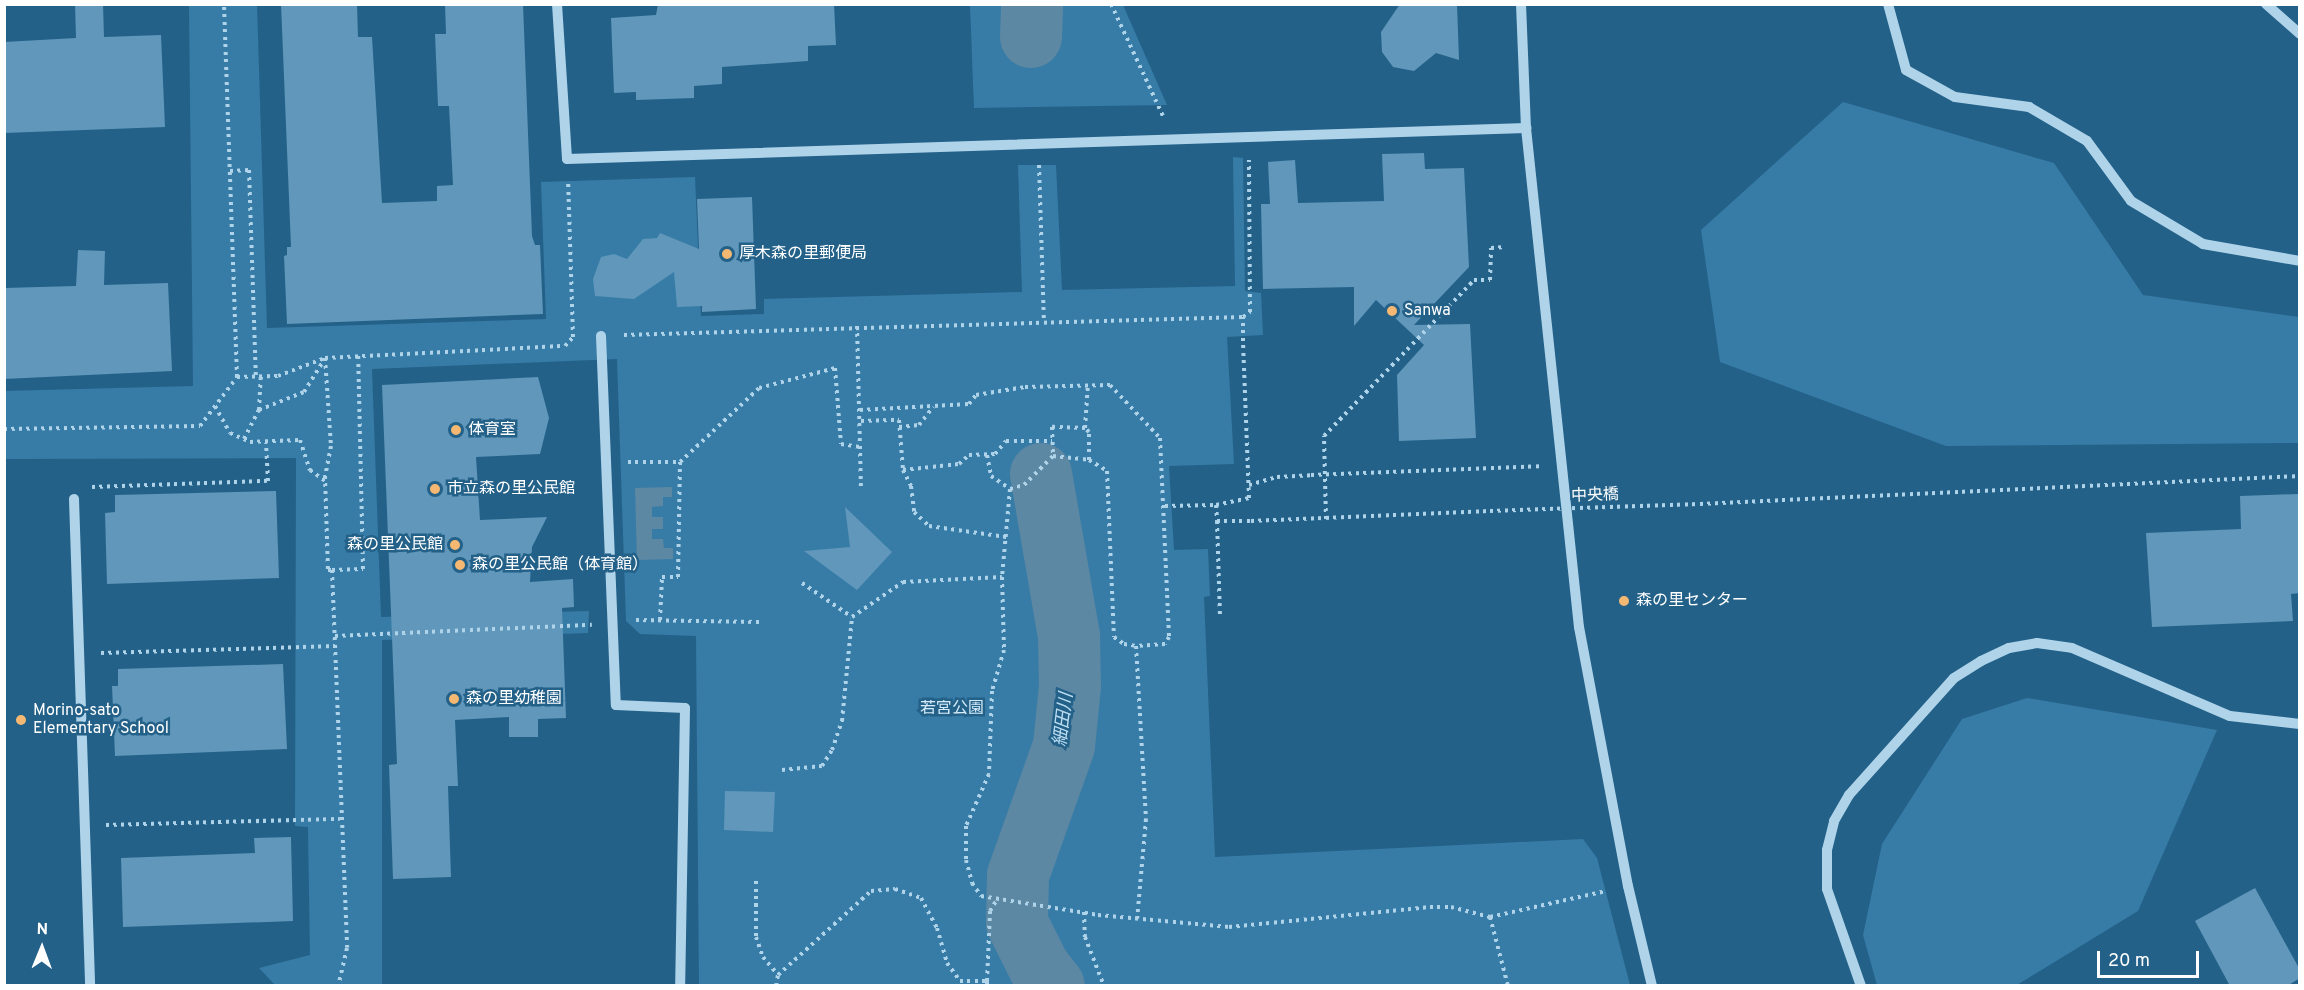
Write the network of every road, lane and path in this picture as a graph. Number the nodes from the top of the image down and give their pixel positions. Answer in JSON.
{"nodes":[{"id":1,"x":224,"y":4,"type":"edge"},
{"id":2,"x":557,"y":4,"type":"edge"},
{"id":3,"x":1111,"y":4,"type":"edge"},
{"id":4,"x":1521,"y":4,"type":"edge"},
{"id":5,"x":1888,"y":4,"type":"edge"},
{"id":6,"x":2266,"y":4,"type":"edge"},
{"id":7,"x":2300,"y":34,"type":"edge"},
{"id":8,"x":1526,"y":128,"type":"junction"},
{"id":9,"x":1249,"y":136,"type":"junction"},
{"id":10,"x":1172,"y":137,"type":"junction"},
{"id":11,"x":567,"y":159,"type":"junction"},
{"id":12,"x":1039,"y":161,"type":"dead end"},
{"id":13,"x":230,"y":171,"type":"junction"},
{"id":14,"x":1504,"y":247,"type":"dead end"},
{"id":15,"x":2300,"y":261,"type":"edge"},
{"id":16,"x":1243,"y":317,"type":"junction"},
{"id":17,"x":1044,"y":321,"type":"junction"},
{"id":18,"x":857,"y":326,"type":"junction"},
{"id":19,"x":601,"y":336,"type":"junction"},
{"id":20,"x":573,"y":337,"type":"junction"},
{"id":21,"x":358,"y":356,"type":"junction"},
{"id":22,"x":325,"y":358,"type":"junction"},
{"id":23,"x":259,"y":377,"type":"junction"},
{"id":24,"x":237,"y":378,"type":"junction"},
{"id":25,"x":1088,"y":383,"type":"junction"},
{"id":26,"x":215,"y":405,"type":"junction"},
{"id":27,"x":934,"y":406,"type":"junction"},
{"id":28,"x":259,"y":410,"type":"junction"},
{"id":29,"x":860,"y":410,"type":"junction"},
{"id":30,"x":861,"y":421,"type":"junction"},
{"id":31,"x":899,"y":427,"type":"junction"},
{"id":32,"x":1085,"y":428,"type":"junction"},
{"id":33,"x":4,"y":429,"type":"edge"},
{"id":34,"x":244,"y":440,"type":"junction"},
{"id":35,"x":1052,"y":441,"type":"junction"},
{"id":36,"x":266,"y":443,"type":"junction"},
{"id":37,"x":861,"y":447,"type":"junction"},
{"id":38,"x":987,"y":455,"type":"junction"},
{"id":39,"x":1053,"y":456,"type":"junction"},
{"id":40,"x":1089,"y":460,"type":"junction"},
{"id":41,"x":606,"y":462,"type":"junction"},
{"id":42,"x":680,"y":462,"type":"junction"},
{"id":43,"x":1561,"y":465,"type":"junction"},
{"id":44,"x":903,"y":470,"type":"junction"},
{"id":45,"x":2300,"y":476,"type":"edge"},
{"id":46,"x":325,"y":482,"type":"junction"},
{"id":47,"x":1250,"y":485,"type":"junction"},
{"id":48,"x":861,"y":488,"type":"dead end"},
{"id":49,"x":1011,"y":489,"type":"junction"},
{"id":50,"x":74,"y":499,"type":"joint"},
{"id":51,"x":1216,"y":505,"type":"junction"},
{"id":52,"x":1165,"y":506,"type":"junction"},
{"id":53,"x":1324,"y":519,"type":"junction"},
{"id":54,"x":1217,"y":521,"type":"junction"},
{"id":55,"x":1006,"y":537,"type":"junction"},
{"id":56,"x":332,"y":570,"type":"junction"},
{"id":57,"x":1002,"y":577,"type":"junction"},
{"id":58,"x":802,"y":583,"type":"dead end"},
{"id":59,"x":852,"y":616,"type":"junction"},
{"id":60,"x":1220,"y":617,"type":"dead end"},
{"id":61,"x":660,"y":620,"type":"junction"},
{"id":62,"x":614,"y":621,"type":"junction"},
{"id":63,"x":759,"y":622,"type":"dead end"},
{"id":64,"x":334,"y":636,"type":"junction"},
{"id":65,"x":335,"y":646,"type":"junction"},
{"id":66,"x":1137,"y":646,"type":"junction"},
{"id":67,"x":79,"y":654,"type":"junction"},
{"id":68,"x":2300,"y":724,"type":"edge"},
{"id":69,"x":782,"y":770,"type":"dead end"},
{"id":70,"x":340,"y":819,"type":"junction"},
{"id":71,"x":84,"y":825,"type":"junction"},
{"id":72,"x":756,"y":881,"type":"dead end"},
{"id":73,"x":1628,"y":886,"type":"junction"},
{"id":74,"x":996,"y":901,"type":"junction"},
{"id":75,"x":1084,"y":912,"type":"junction"},
{"id":76,"x":1490,"y":917,"type":"junction"},
{"id":77,"x":1137,"y":919,"type":"junction"},
{"id":78,"x":778,"y":975,"type":"junction"},
{"id":79,"x":987,"y":983,"type":"edge"},
{"id":80,"x":90,"y":986,"type":"edge"},
{"id":81,"x":338,"y":986,"type":"edge"},
{"id":82,"x":680,"y":986,"type":"edge"},
{"id":83,"x":776,"y":986,"type":"edge"},
{"id":84,"x":1104,"y":986,"type":"edge"},
{"id":85,"x":1508,"y":986,"type":"edge"},
{"id":86,"x":1652,"y":986,"type":"edge"},
{"id":87,"x":1861,"y":986,"type":"edge"}],
"edges":[{"from":1,"to":13,"type":"path"},
{"from":2,"to":11,"type":"street"},
{"from":3,"to":10,"type":"path"},
{"from":4,"to":8,"type":"street"},
{"from":5,"to":15,"type":"street"},
{"from":6,"to":7,"type":"street"},
{"from":8,"to":9,"type":"street"},
{"from":8,"to":43,"type":"street"},
{"from":9,"to":10,"type":"street"},
{"from":9,"to":16,"type":"path"},
{"from":10,"to":11,"type":"street"},
{"from":11,"to":20,"type":"path"},
{"from":12,"to":17,"type":"path"},
{"from":13,"to":23,"type":"path"},
{"from":13,"to":24,"type":"path"},
{"from":14,"to":53,"type":"path","bridge":true},
{"from":16,"to":17,"type":"path"},
{"from":16,"to":47,"type":"path"},
{"from":17,"to":18,"type":"path"},
{"from":18,"to":19,"type":"path"},
{"from":18,"to":29,"type":"path"},
{"from":19,"to":20,"type":"path"},
{"from":19,"to":41,"type":"street"},
{"from":20,"to":21,"type":"path"},
{"from":21,"to":22,"type":"path"},
{"from":21,"to":56,"type":"path"},
{"from":22,"to":23,"type":"path"},
{"from":22,"to":28,"type":"path"},
{"from":22,"to":46,"type":"path"},
{"from":23,"to":24,"type":"path"},
{"from":23,"to":28,"type":"path"},
{"from":24,"to":26,"type":"path"},
{"from":25,"to":27,"type":"path"},
{"from":25,"to":32,"type":"path"},
{"from":25,"to":52,"type":"path"},
{"from":26,"to":33,"type":"path"},
{"from":26,"to":34,"type":"path"},
{"from":27,"to":29,"type":"path"},
{"from":27,"to":31,"type":"path"},
{"from":28,"to":34,"type":"path"},
{"from":29,"to":30,"type":"path"},
{"from":30,"to":31,"type":"path"},
{"from":30,"to":37,"type":"path"},
{"from":31,"to":44,"type":"path"},
{"from":32,"to":35,"type":"path"},
{"from":32,"to":40,"type":"path"},
{"from":34,"to":36,"type":"path"},
{"from":35,"to":38,"type":"path"},
{"from":35,"to":39,"type":"path"},
{"from":36,"to":46,"type":"path"},
{"from":36,"to":50,"type":"path"},
{"from":37,"to":42,"type":"path"},
{"from":37,"to":48,"type":"path"},
{"from":38,"to":44,"type":"path"},
{"from":38,"to":49,"type":"path"},
{"from":39,"to":40,"type":"path"},
{"from":39,"to":49,"type":"path"},
{"from":40,"to":66,"type":"path"},
{"from":41,"to":42,"type":"path"},
{"from":41,"to":62,"type":"street"},
{"from":42,"to":61,"type":"path"},
{"from":43,"to":47,"type":"path"},
{"from":43,"to":73,"type":"street"},
{"from":44,"to":55,"type":"path"},
{"from":45,"to":53,"type":"path","name":"中央橋","bridge":true},
{"from":46,"to":56,"type":"path"},
{"from":47,"to":51,"type":"path"},
{"from":49,"to":55,"type":"path"},
{"from":50,"to":67,"type":"street"},
{"from":51,"to":52,"type":"path"},
{"from":51,"to":54,"type":"path"},
{"from":52,"to":66,"type":"path"},
{"from":53,"to":54,"type":"path","name":"中央橋"},
{"from":54,"to":60,"type":"path"},
{"from":55,"to":57,"type":"path"},
{"from":56,"to":64,"type":"path"},
{"from":57,"to":59,"type":"path"},
{"from":57,"to":74,"type":"path"},
{"from":58,"to":59,"type":"path"},
{"from":59,"to":69,"type":"path"},
{"from":61,"to":62,"type":"path"},
{"from":61,"to":63,"type":"path"},
{"from":62,"to":64,"type":"path"},
{"from":62,"to":82,"type":"street"},
{"from":64,"to":65,"type":"path"},
{"from":65,"to":67,"type":"path"},
{"from":65,"to":70,"type":"path"},
{"from":66,"to":77,"type":"path"},
{"from":67,"to":71,"type":"street"},
{"from":68,"to":87,"type":"street"},
{"from":70,"to":71,"type":"path"},
{"from":70,"to":81,"type":"path"},
{"from":71,"to":80,"type":"street"},
{"from":72,"to":78,"type":"path"},
{"from":73,"to":76,"type":"path"},
{"from":73,"to":86,"type":"street"},
{"from":74,"to":75,"type":"path"},
{"from":74,"to":79,"type":"path"},
{"from":75,"to":77,"type":"path"},
{"from":75,"to":84,"type":"path"},
{"from":76,"to":77,"type":"path"},
{"from":76,"to":85,"type":"path"},
{"from":78,"to":79,"type":"path"},
{"from":78,"to":83,"type":"path"}]}
